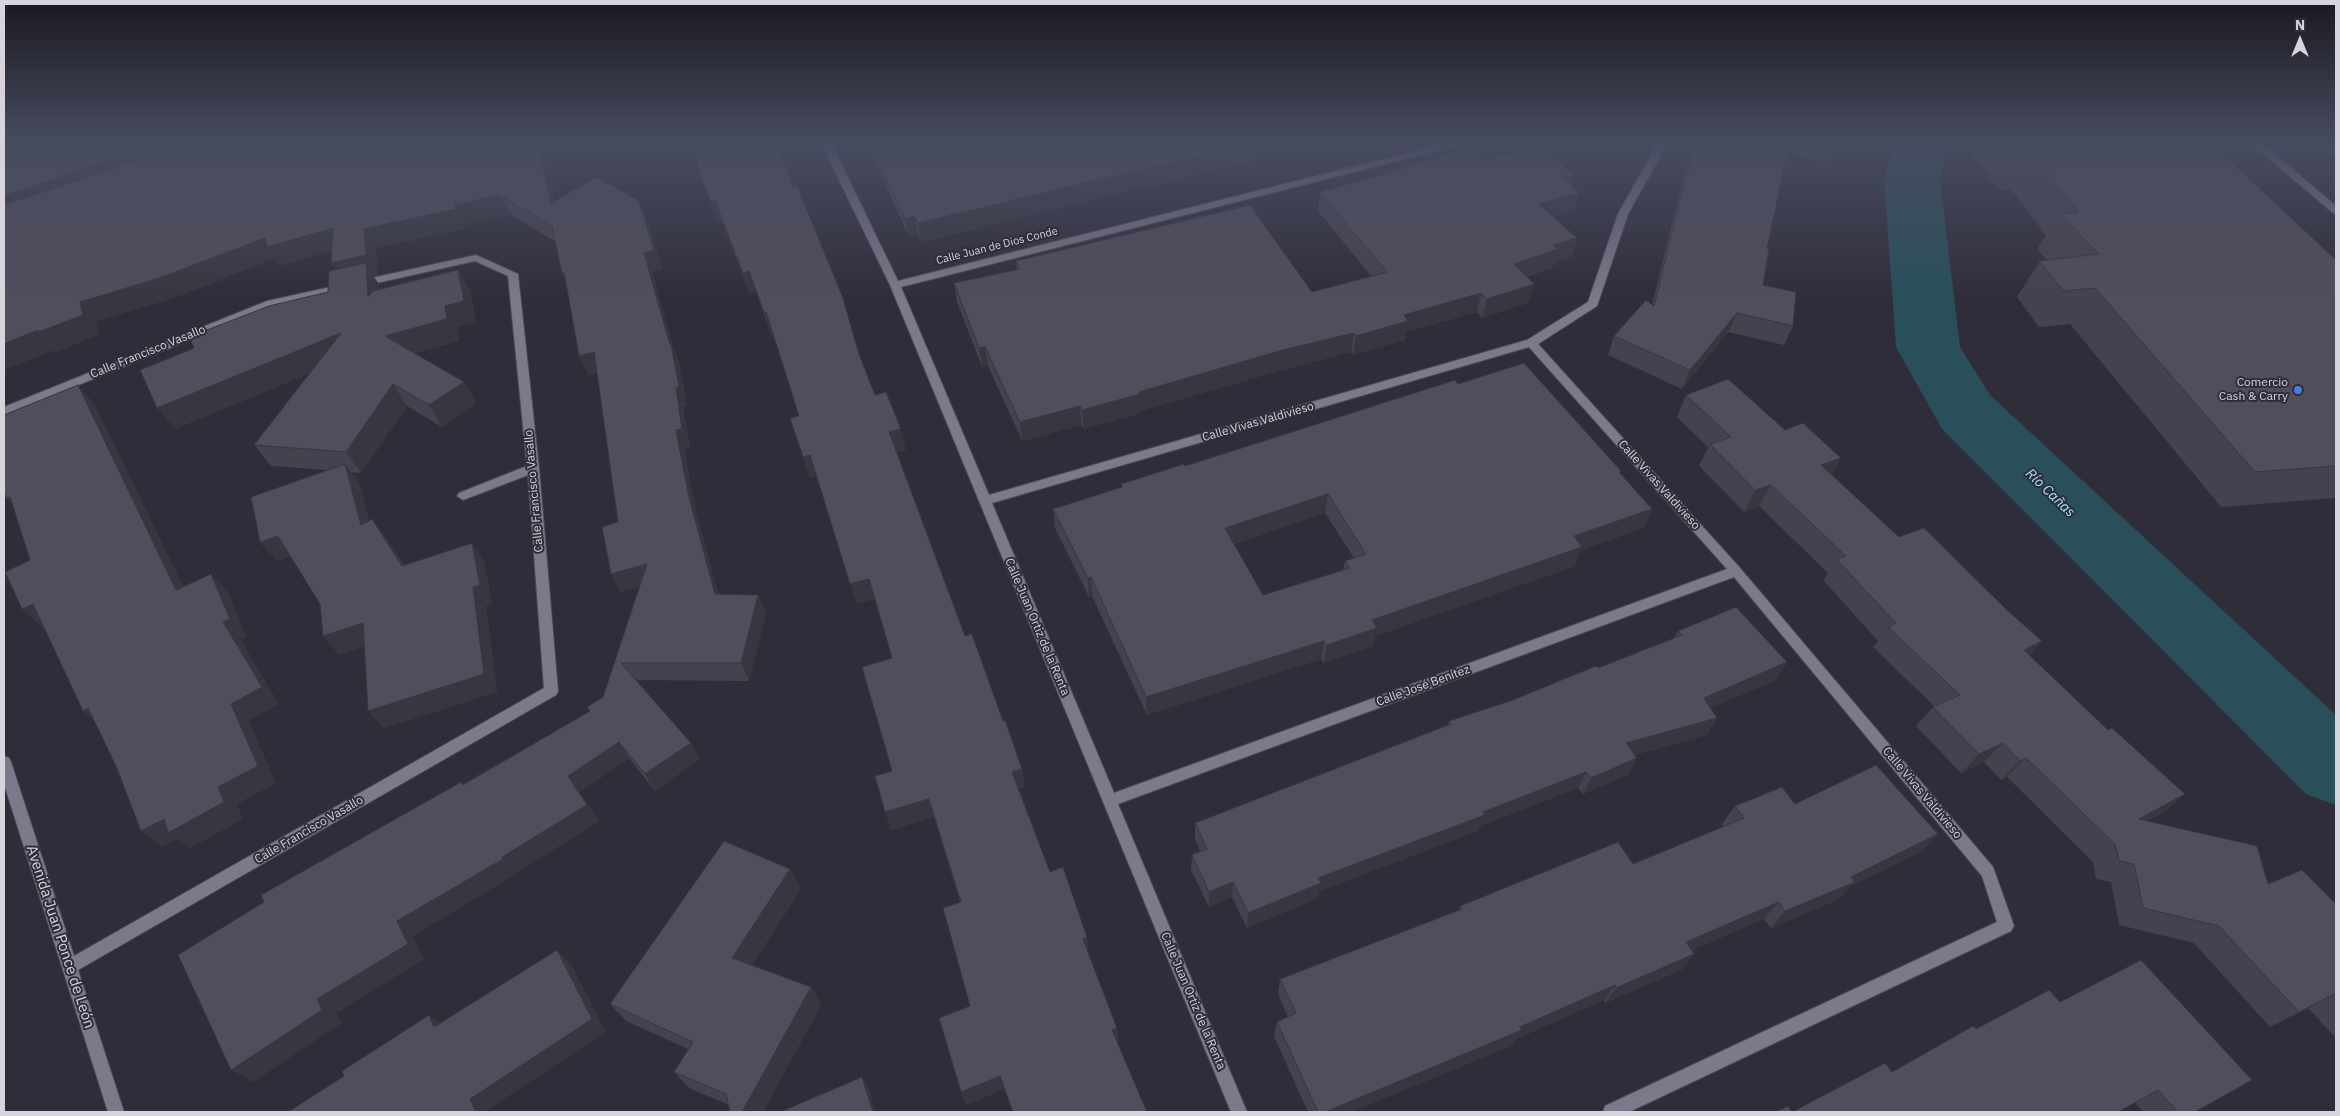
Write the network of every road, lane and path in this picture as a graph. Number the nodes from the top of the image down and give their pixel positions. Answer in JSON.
{"nodes":[{"id":1,"x":852,"y":196,"type":"edge"},
{"id":2,"x":1248,"y":196,"type":"edge"},
{"id":3,"x":1632,"y":196,"type":"edge"},
{"id":4,"x":2318,"y":196,"type":"edge"},
{"id":5,"x":2336,"y":211,"type":"edge"},
{"id":6,"x":895,"y":285,"type":"junction"},
{"id":7,"x":1531,"y":343,"type":"junction"},
{"id":8,"x":4,"y":411,"type":"edge"},
{"id":9,"x":533,"y":468,"type":"junction"},
{"id":10,"x":463,"y":496,"type":"dead end"},
{"id":11,"x":985,"y":501,"type":"junction"},
{"id":12,"x":1736,"y":571,"type":"junction"},
{"id":13,"x":4,"y":762,"type":"edge"},
{"id":14,"x":1110,"y":802,"type":"junction"},
{"id":15,"x":70,"y":967,"type":"junction"},
{"id":16,"x":116,"y":1112,"type":"edge"},
{"id":17,"x":1239,"y":1112,"type":"edge"},
{"id":18,"x":1611,"y":1112,"type":"edge"}],
"edges":[{"from":1,"to":6,"type":"street","name":"Calle Juan Ortiz de la Renta"},
{"from":2,"to":6,"type":"street","name":"Calle Juan de Dios Conde"},
{"from":3,"to":7,"type":"street","name":"Calle Vivas Valdivieso"},
{"from":4,"to":5,"type":"street"},
{"from":6,"to":11,"type":"street","name":"Calle Juan Ortiz de la Renta"},
{"from":7,"to":11,"type":"street","name":"Calle Vivas Valdivieso"},
{"from":7,"to":12,"type":"street","name":"Calle Vivas Valdivieso"},
{"from":8,"to":9,"type":"street","name":"Calle Francisco Vasallo"},
{"from":9,"to":10,"type":"street"},
{"from":9,"to":15,"type":"street","name":"Calle Francisco Vasallo"},
{"from":11,"to":14,"type":"street","name":"Calle Juan Ortiz de la Renta"},
{"from":12,"to":14,"type":"street","name":"Calle José Benítez"},
{"from":12,"to":18,"type":"street","name":"Calle Vivas Valdivieso"},
{"from":13,"to":15,"type":"street","name":"Avenida Juan Ponce de León"},
{"from":14,"to":17,"type":"street","name":"Calle Juan Ortiz de la Renta"},
{"from":15,"to":16,"type":"street","name":"Avenida Juan Ponce de León"}]}
